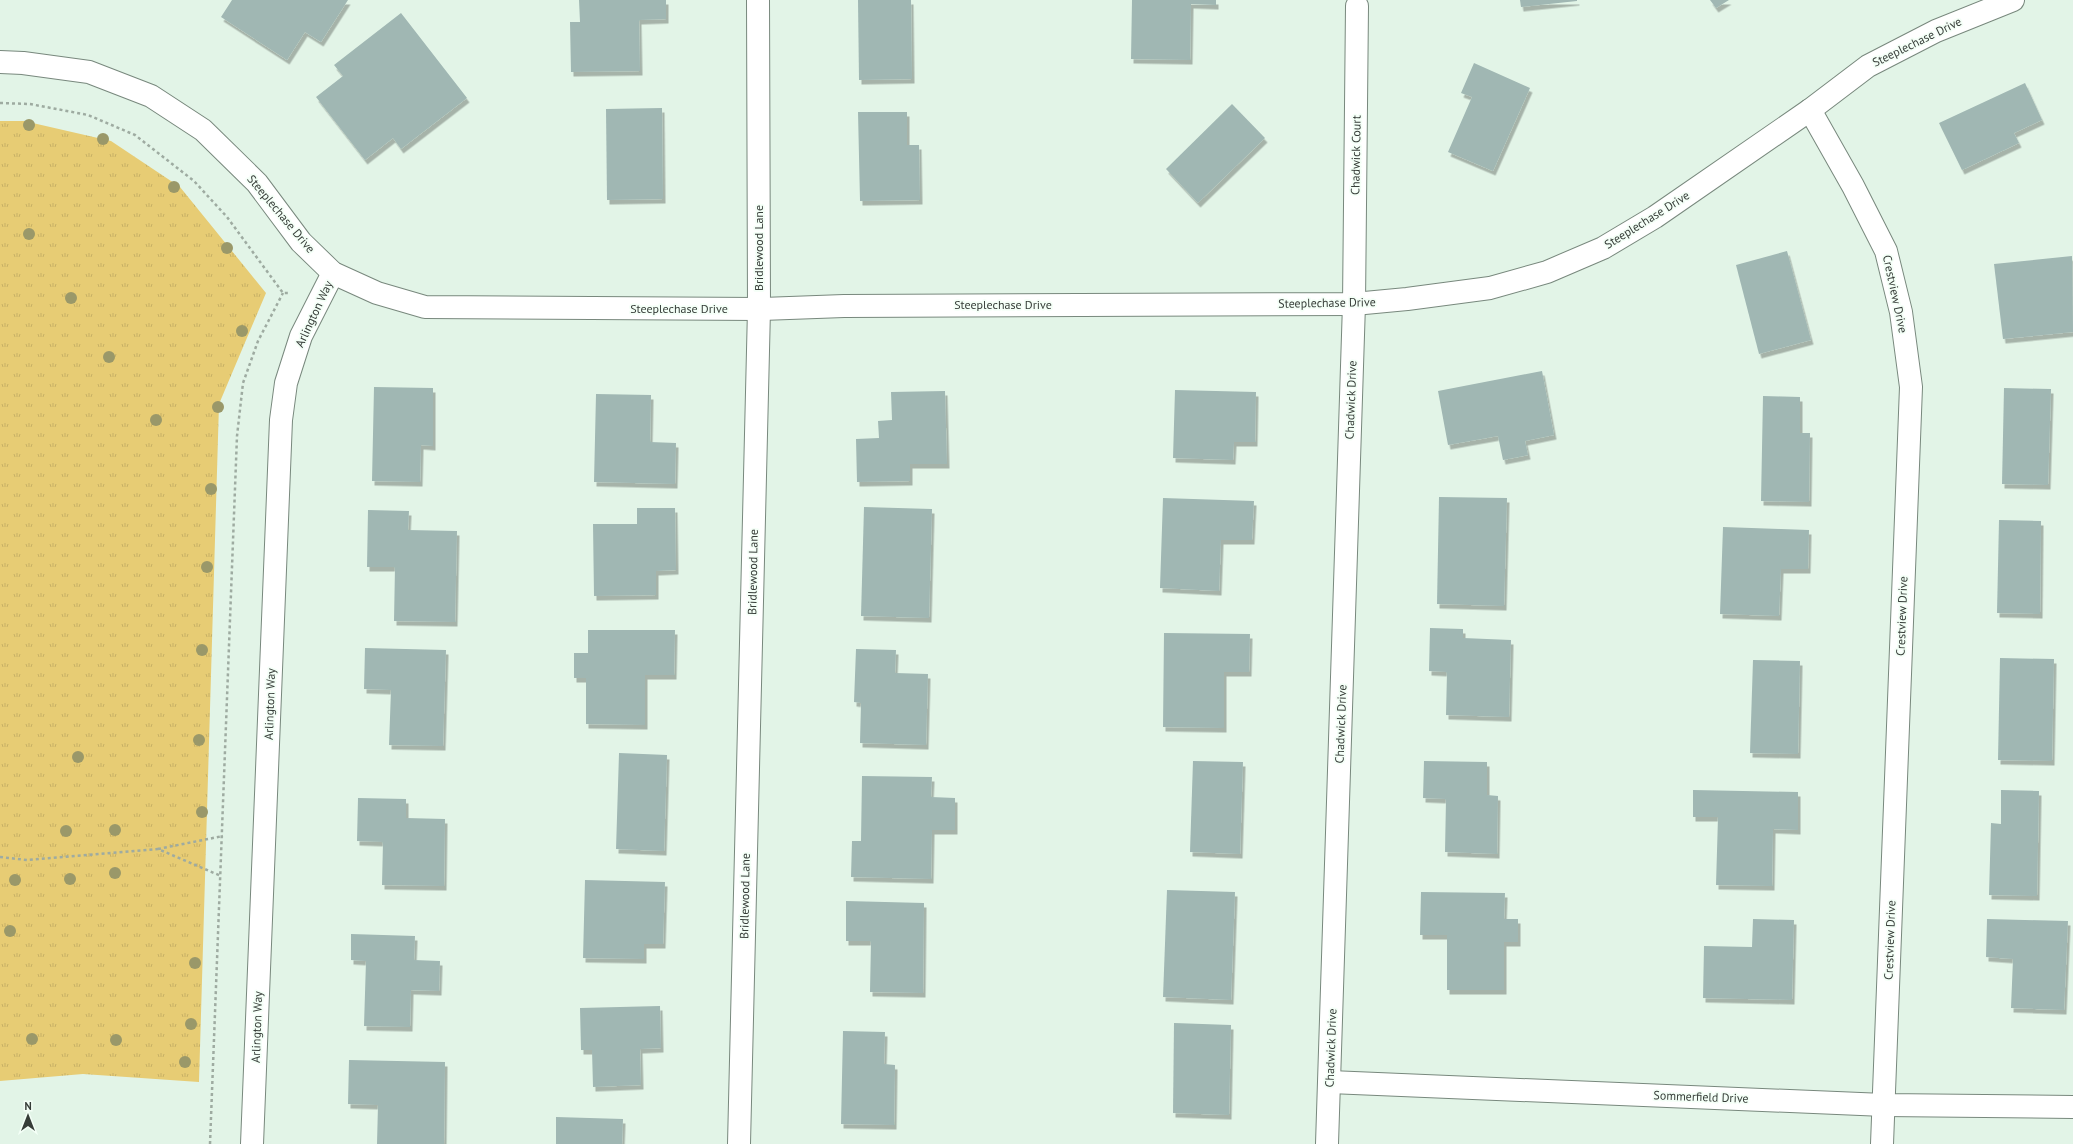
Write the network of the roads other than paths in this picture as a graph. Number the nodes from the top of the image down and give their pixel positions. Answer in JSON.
{"nodes":[{"id":1,"x":758,"y":0,"type":"edge"},
{"id":2,"x":2013,"y":0,"type":"edge"},
{"id":3,"x":1357,"y":6,"type":"dead end"},
{"id":4,"x":0,"y":62,"type":"edge"},
{"id":5,"x":1810,"y":110,"type":"junction"},
{"id":6,"x":333,"y":273,"type":"junction"},
{"id":7,"x":1354,"y":304,"type":"junction"},
{"id":8,"x":759,"y":309,"type":"junction"},
{"id":9,"x":1330,"y":1082,"type":"junction"},
{"id":10,"x":1884,"y":1104,"type":"junction"},
{"id":11,"x":2073,"y":1107,"type":"edge"},
{"id":12,"x":252,"y":1144,"type":"edge"},
{"id":13,"x":738,"y":1144,"type":"edge"},
{"id":14,"x":1327,"y":1144,"type":"edge"},
{"id":15,"x":1882,"y":1144,"type":"edge"}],
"edges":[{"from":1,"to":8,"type":"street","name":"Bridlewood Lane"},
{"from":2,"to":5,"type":"street","name":"Steeplechase Drive"},
{"from":3,"to":7,"type":"street","name":"Chadwick Court"},
{"from":4,"to":6,"type":"street","name":"Steeplechase Drive"},
{"from":5,"to":7,"type":"street","name":"Steeplechase Drive"},
{"from":5,"to":10,"type":"street","name":"Crestview Drive"},
{"from":6,"to":8,"type":"street","name":"Steeplechase Drive"},
{"from":6,"to":12,"type":"street","name":"Arlington Way"},
{"from":7,"to":8,"type":"street","name":"Steeplechase Drive"},
{"from":7,"to":9,"type":"street","name":"Chadwick Drive"},
{"from":8,"to":13,"type":"street","name":"Bridlewood Lane"},
{"from":9,"to":10,"type":"street","name":"Sommerfield Drive"},
{"from":9,"to":14,"type":"street","name":"Chadwick Drive"},
{"from":10,"to":11,"type":"street","name":"Sommerfield Drive"},
{"from":10,"to":15,"type":"street","name":"Crestview Drive"}]}
